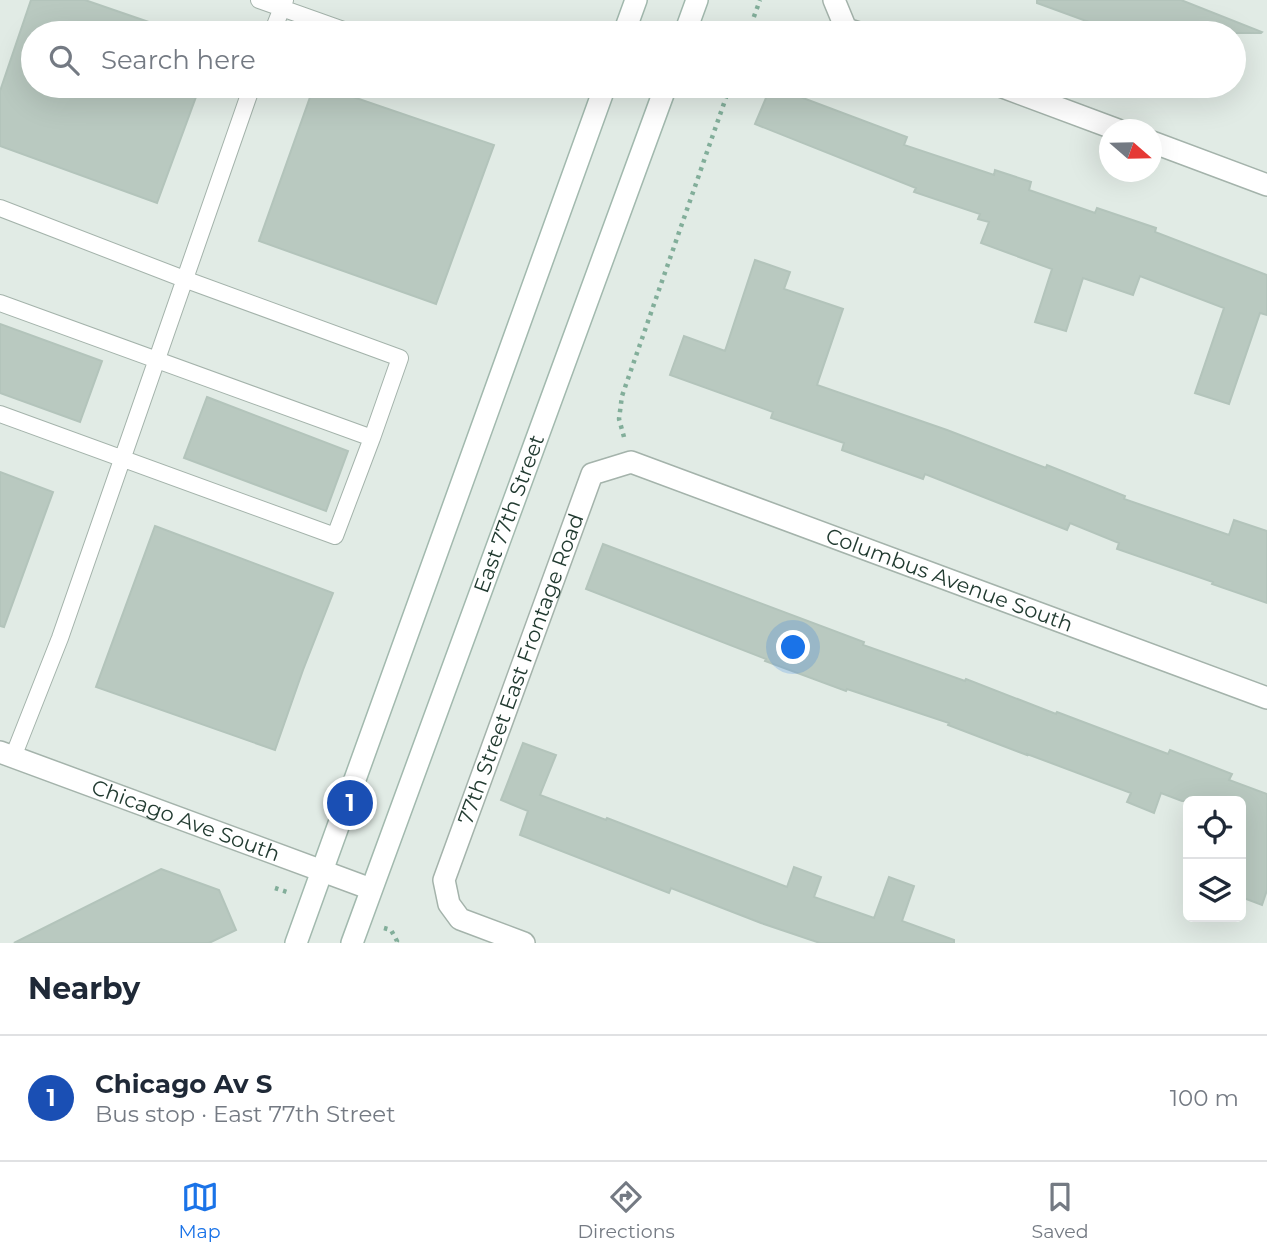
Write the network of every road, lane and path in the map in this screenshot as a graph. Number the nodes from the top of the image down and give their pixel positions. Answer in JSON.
{"nodes":[{"id":1,"x":259,"y":0,"type":"edge"},
{"id":2,"x":636,"y":0,"type":"edge"},
{"id":3,"x":697,"y":0,"type":"edge"},
{"id":4,"x":760,"y":0,"type":"edge"},
{"id":5,"x":834,"y":0,"type":"edge"},
{"id":6,"x":283,"y":4,"type":"edge"},
{"id":7,"x":277,"y":21,"type":"edge"},
{"id":8,"x":323,"y":21,"type":"edge"},
{"id":9,"x":628,"y":21,"type":"edge"},
{"id":10,"x":689,"y":21,"type":"edge"},
{"id":11,"x":752,"y":21,"type":"edge"},
{"id":12,"x":846,"y":21,"type":"edge"},
{"id":13,"x":248,"y":98,"type":"edge"},
{"id":14,"x":601,"y":98,"type":"edge"},
{"id":15,"x":662,"y":98,"type":"edge"},
{"id":16,"x":726,"y":98,"type":"edge"},
{"id":17,"x":1032,"y":98,"type":"edge"},
{"id":18,"x":1099,"y":123,"type":"edge"},
{"id":19,"x":1162,"y":146,"type":"edge"},
{"id":20,"x":1267,"y":185,"type":"edge"},
{"id":21,"x":0,"y":208,"type":"edge"},
{"id":22,"x":184,"y":279,"type":"junction"},
{"id":23,"x":0,"y":303,"type":"edge"},
{"id":24,"x":156,"y":360,"type":"junction"},
{"id":25,"x":0,"y":414,"type":"edge"},
{"id":26,"x":372,"y":438,"type":"junction"},
{"id":27,"x":122,"y":458,"type":"junction"},
{"id":28,"x":631,"y":462,"type":"junction"},
{"id":29,"x":1267,"y":698,"type":"edge"},
{"id":30,"x":7,"y":755,"type":"edge"},
{"id":31,"x":322,"y":871,"type":"junction"},
{"id":32,"x":371,"y":889,"type":"junction"},
{"id":33,"x":296,"y":943,"type":"edge"},
{"id":34,"x":352,"y":943,"type":"edge"},
{"id":35,"x":524,"y":943,"type":"edge"}],
"edges":[{"from":1,"to":6,"type":"lane"},
{"from":2,"to":9,"type":"street"},
{"from":3,"to":10,"type":"street"},
{"from":4,"to":11,"type":"path"},
{"from":5,"to":12,"type":"street"},
{"from":6,"to":7,"type":"lane"},
{"from":6,"to":8,"type":"lane"},
{"from":13,"to":22,"type":"lane"},
{"from":14,"to":31,"type":"street"},
{"from":15,"to":32,"type":"street","name":"East 77th Street"},
{"from":16,"to":28,"type":"path"},
{"from":17,"to":18,"type":"street"},
{"from":19,"to":20,"type":"street"},
{"from":21,"to":22,"type":"lane"},
{"from":22,"to":24,"type":"lane"},
{"from":22,"to":26,"type":"lane"},
{"from":23,"to":24,"type":"lane"},
{"from":24,"to":26,"type":"lane"},
{"from":24,"to":27,"type":"lane"},
{"from":25,"to":27,"type":"lane"},
{"from":26,"to":27,"type":"lane"},
{"from":27,"to":30,"type":"lane"},
{"from":28,"to":29,"type":"street","name":"Columbus Avenue South"},
{"from":28,"to":35,"type":"street","name":"77th Street East Frontage Road"},
{"from":30,"to":31,"type":"street","name":"Chicago Ave South"},
{"from":31,"to":32,"type":"street","name":"Chicago Ave South"},
{"from":31,"to":33,"type":"street"},
{"from":32,"to":34,"type":"street","name":"East 77th Street"}]}
